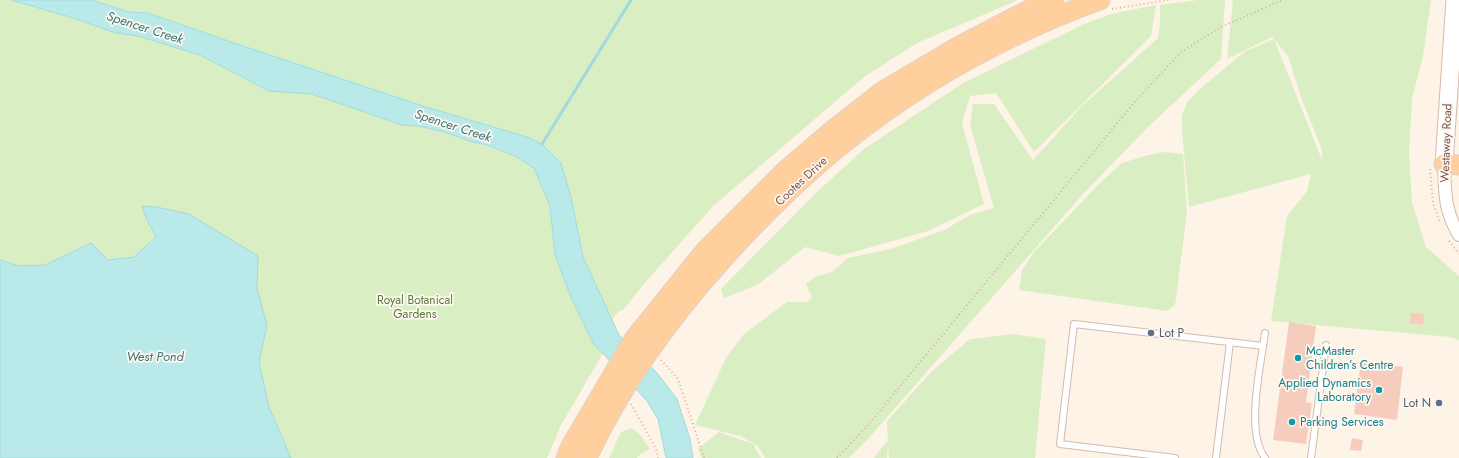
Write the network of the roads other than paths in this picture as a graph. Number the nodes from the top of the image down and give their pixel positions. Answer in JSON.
{"nodes":[{"id":1,"x":1044,"y":0,"type":"edge"},
{"id":2,"x":1054,"y":0,"type":"edge"},
{"id":3,"x":1455,"y":0,"type":"edge"},
{"id":4,"x":1105,"y":4,"type":"edge"},
{"id":5,"x":1029,"y":10,"type":"junction"},
{"id":6,"x":1451,"y":164,"type":"edge"},
{"id":7,"x":1459,"y":235,"type":"edge"},
{"id":8,"x":1265,"y":333,"type":"dead end"},
{"id":9,"x":1230,"y":342,"type":"junction"},
{"id":10,"x":1326,"y":345,"type":"dead end"},
{"id":11,"x":1263,"y":346,"type":"junction"},
{"id":12,"x":566,"y":458,"type":"edge"},
{"id":13,"x":587,"y":458,"type":"edge"},
{"id":14,"x":1175,"y":458,"type":"edge"},
{"id":15,"x":1216,"y":458,"type":"edge"},
{"id":16,"x":1265,"y":458,"type":"edge"},
{"id":17,"x":1311,"y":458,"type":"edge"}],
"edges":[{"from":1,"to":5,"type":"main road"},
{"from":2,"to":5,"type":"main road","name":"Cootes Drive"},
{"from":3,"to":6,"type":"street","name":"Westaway Road"},
{"from":4,"to":13,"type":"main road","name":"Cootes Drive"},
{"from":5,"to":12,"type":"main road","name":"Cootes Drive"},
{"from":6,"to":7,"type":"street","name":"Westaway Road"},
{"from":8,"to":11,"type":"lane"},
{"from":9,"to":11,"type":"lane"},
{"from":9,"to":14,"type":"lane"},
{"from":9,"to":15,"type":"lane"},
{"from":10,"to":17,"type":"lane"},
{"from":11,"to":16,"type":"lane"}]}
